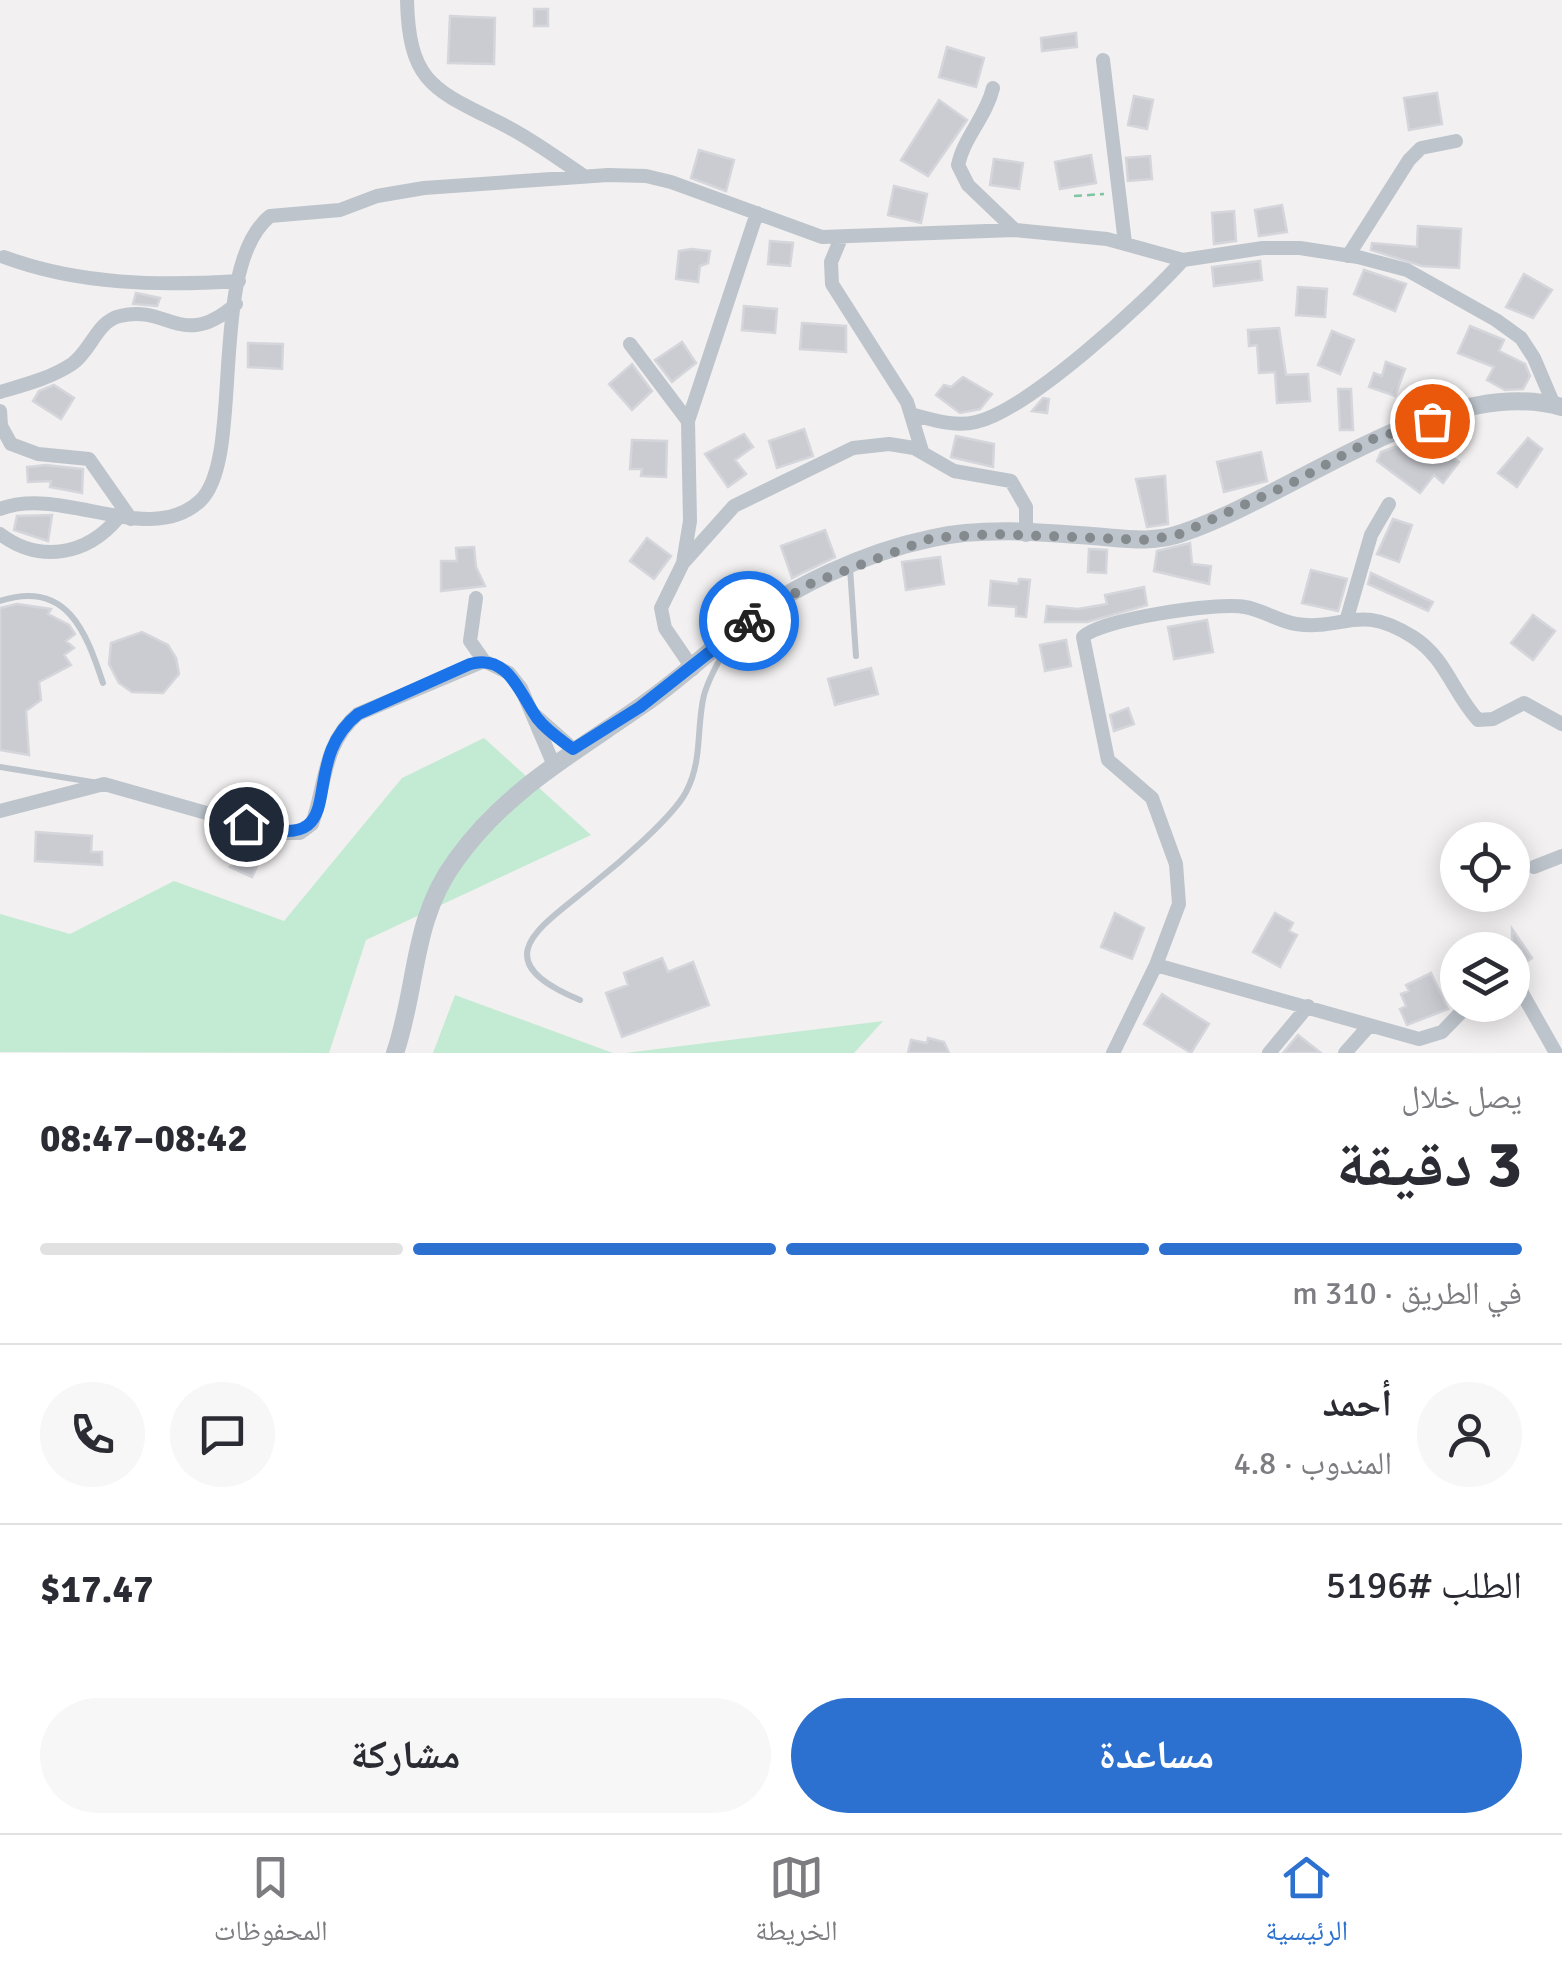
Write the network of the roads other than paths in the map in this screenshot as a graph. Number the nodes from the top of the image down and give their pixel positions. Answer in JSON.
{"nodes":[{"id":1,"x":407,"y":0,"type":"edge"},
{"id":2,"x":1103,"y":60,"type":"dead end"},
{"id":3,"x":993,"y":88,"type":"dead end"},
{"id":4,"x":1456,"y":141,"type":"dead end"},
{"id":5,"x":584,"y":176,"type":"junction"},
{"id":6,"x":757,"y":213,"type":"junction"},
{"id":7,"x":1014,"y":230,"type":"junction"},
{"id":8,"x":842,"y":238,"type":"junction"},
{"id":9,"x":1125,"y":243,"type":"junction"},
{"id":10,"x":1348,"y":256,"type":"junction"},
{"id":11,"x":4,"y":257,"type":"dead end"},
{"id":12,"x":1184,"y":260,"type":"junction"},
{"id":13,"x":240,"y":281,"type":"junction"},
{"id":14,"x":236,"y":304,"type":"junction"},
{"id":15,"x":630,"y":344,"type":"dead end"},
{"id":16,"x":0,"y":392,"type":"edge"},
{"id":17,"x":1558,"y":406,"type":"edge"},
{"id":18,"x":0,"y":411,"type":"edge"},
{"id":19,"x":914,"y":416,"type":"junction"},
{"id":20,"x":688,"y":421,"type":"junction"},
{"id":21,"x":922,"y":451,"type":"junction"},
{"id":22,"x":1388,"y":504,"type":"dead end"},
{"id":23,"x":0,"y":509,"type":"edge"},
{"id":24,"x":124,"y":518,"type":"junction"},
{"id":25,"x":0,"y":534,"type":"edge"},
{"id":26,"x":1026,"y":535,"type":"junction"},
{"id":27,"x":683,"y":563,"type":"junction"},
{"id":28,"x":850,"y":568,"type":"junction"},
{"id":29,"x":476,"y":598,"type":"dead end"},
{"id":30,"x":0,"y":601,"type":"edge"},
{"id":31,"x":1347,"y":618,"type":"junction"},
{"id":32,"x":736,"y":630,"type":"junction"},
{"id":33,"x":856,"y":656,"type":"dead end"},
{"id":34,"x":484,"y":662,"type":"junction"},
{"id":35,"x":693,"y":668,"type":"junction"},
{"id":36,"x":102,"y":683,"type":"dead end"},
{"id":37,"x":536,"y":716,"type":"junction"},
{"id":38,"x":1562,"y":724,"type":"edge"},
{"id":39,"x":573,"y":749,"type":"junction"},
{"id":40,"x":554,"y":764,"type":"junction"},
{"id":41,"x":0,"y":767,"type":"edge"},
{"id":42,"x":104,"y":784,"type":"junction"},
{"id":43,"x":0,"y":810,"type":"edge"},
{"id":44,"x":1562,"y":856,"type":"edge"},
{"id":45,"x":1534,"y":867,"type":"dead end"},
{"id":46,"x":1156,"y":965,"type":"junction"},
{"id":47,"x":580,"y":1000,"type":"dead end"},
{"id":48,"x":1308,"y":1006,"type":"junction"},
{"id":49,"x":1530,"y":1012,"type":"edge"},
{"id":50,"x":1449,"y":1022,"type":"edge"},
{"id":51,"x":1368,"y":1027,"type":"junction"},
{"id":52,"x":403,"y":1030,"type":"junction"},
{"id":53,"x":396,"y":1053,"type":"edge"},
{"id":54,"x":404,"y":1053,"type":"edge"},
{"id":55,"x":1112,"y":1053,"type":"edge"},
{"id":56,"x":1269,"y":1053,"type":"edge"},
{"id":57,"x":1345,"y":1053,"type":"edge"},
{"id":58,"x":1556,"y":1053,"type":"edge"}],
"edges":[{"from":1,"to":5,"type":"street"},
{"from":2,"to":9,"type":"street"},
{"from":3,"to":7,"type":"street"},
{"from":4,"to":10,"type":"street"},
{"from":5,"to":6,"type":"street"},
{"from":5,"to":13,"type":"street"},
{"from":6,"to":8,"type":"street"},
{"from":6,"to":20,"type":"street"},
{"from":7,"to":8,"type":"street"},
{"from":7,"to":9,"type":"street"},
{"from":8,"to":19,"type":"street"},
{"from":9,"to":12,"type":"street"},
{"from":10,"to":12,"type":"street"},
{"from":10,"to":17,"type":"street"},
{"from":11,"to":13,"type":"street"},
{"from":12,"to":19,"type":"street"},
{"from":13,"to":14,"type":"street"},
{"from":14,"to":16,"type":"street"},
{"from":14,"to":24,"type":"street"},
{"from":15,"to":20,"type":"street"},
{"from":17,"to":26,"type":"street"},
{"from":18,"to":24,"type":"street"},
{"from":19,"to":21,"type":"street"},
{"from":20,"to":27,"type":"street"},
{"from":21,"to":26,"type":"street"},
{"from":21,"to":27,"type":"street"},
{"from":22,"to":31,"type":"street"},
{"from":23,"to":24,"type":"street"},
{"from":24,"to":25,"type":"street"},
{"from":26,"to":28,"type":"street"},
{"from":27,"to":35,"type":"street"},
{"from":28,"to":32,"type":"street"},
{"from":28,"to":33,"type":"lane"},
{"from":29,"to":34,"type":"street"},
{"from":30,"to":36,"type":"lane"},
{"from":31,"to":38,"type":"street"},
{"from":31,"to":46,"type":"street"},
{"from":32,"to":35,"type":"street"},
{"from":32,"to":47,"type":"lane"},
{"from":34,"to":37,"type":"street"},
{"from":34,"to":42,"type":"street"},
{"from":35,"to":39,"type":"street"},
{"from":37,"to":39,"type":"street"},
{"from":37,"to":40,"type":"street"},
{"from":39,"to":40,"type":"street"},
{"from":40,"to":52,"type":"street"},
{"from":41,"to":42,"type":"lane"},
{"from":42,"to":43,"type":"street"},
{"from":44,"to":45,"type":"street"},
{"from":46,"to":48,"type":"street"},
{"from":46,"to":55,"type":"street"},
{"from":48,"to":51,"type":"street"},
{"from":48,"to":56,"type":"street"},
{"from":49,"to":58,"type":"street"},
{"from":50,"to":51,"type":"street"},
{"from":51,"to":57,"type":"street"},
{"from":52,"to":53,"type":"street"},
{"from":52,"to":54,"type":"street"}]}
